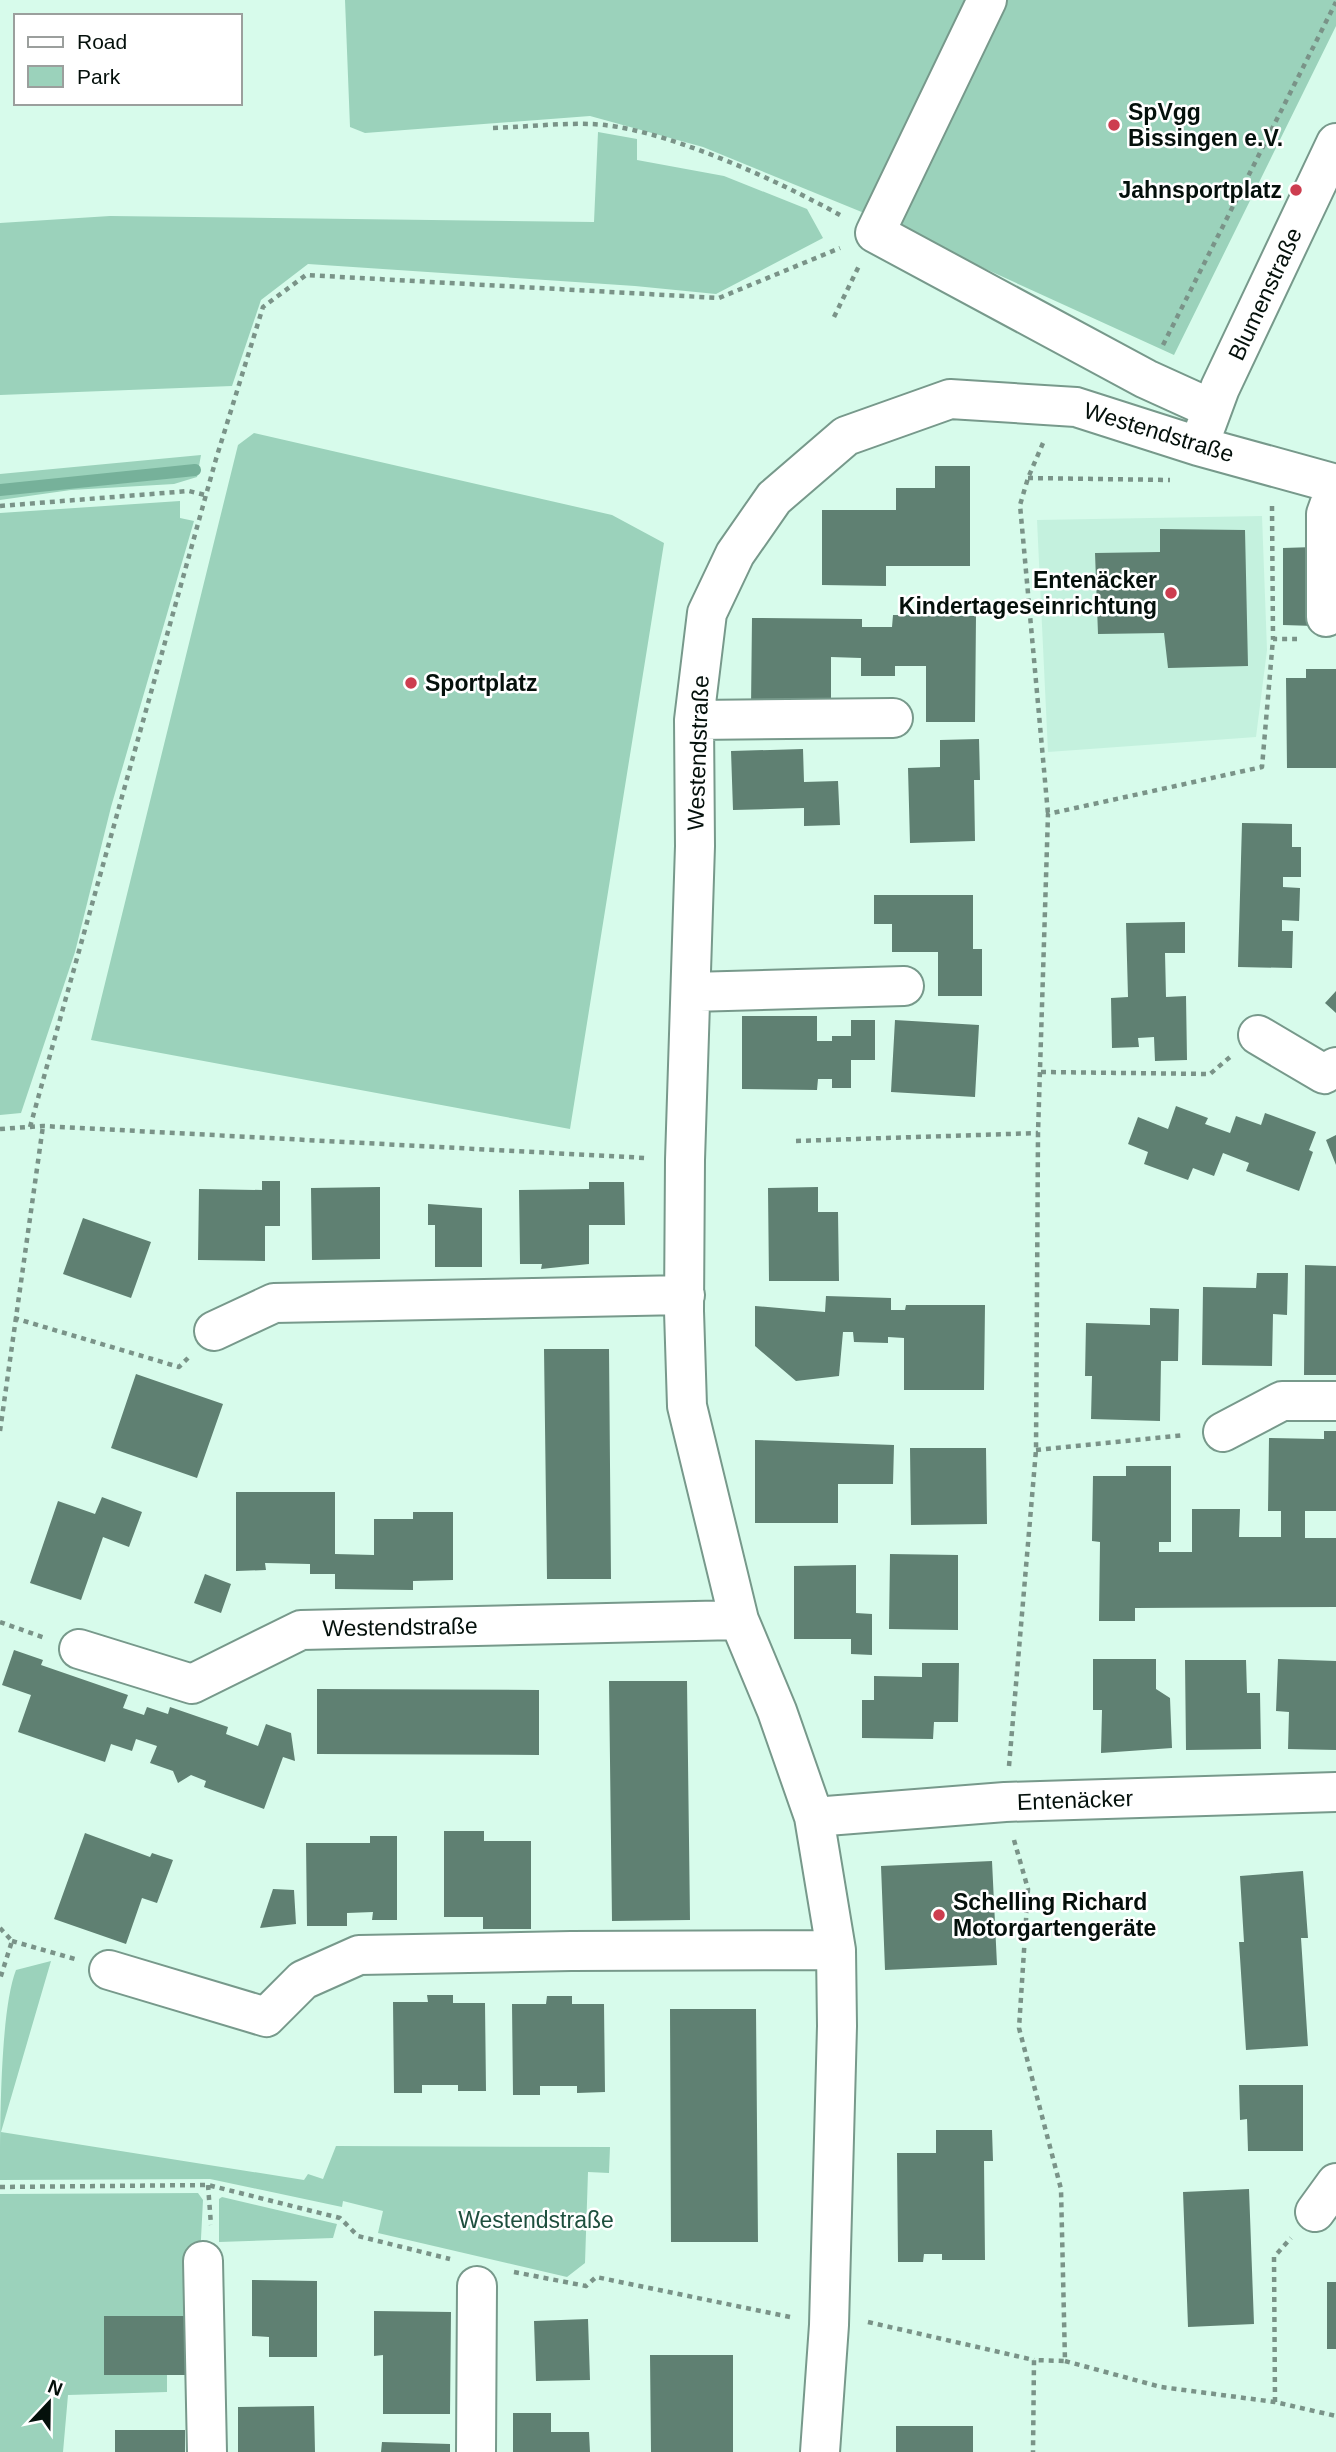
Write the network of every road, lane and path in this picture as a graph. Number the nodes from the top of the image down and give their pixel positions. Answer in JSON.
{"nodes":[{"id":1,"x":988,"y":0,"type":"edge"},
{"id":2,"x":1336,"y":2,"type":"edge"},
{"id":3,"x":493,"y":128,"type":"dead end"},
{"id":4,"x":1336,"y":143,"type":"edge"},
{"id":5,"x":875,"y":233,"type":"junction"},
{"id":6,"x":834,"y":317,"type":"dead end"},
{"id":7,"x":1146,"y":379,"type":"junction"},
{"id":8,"x":1061,"y":404,"type":"junction"},
{"id":9,"x":1212,"y":409,"type":"junction"},
{"id":10,"x":1198,"y":446,"type":"junction"},
{"id":11,"x":1283,"y":468,"type":"junction"},
{"id":12,"x":1028,"y":478,"type":"junction"},
{"id":13,"x":1336,"y":485,"type":"edge"},
{"id":14,"x":205,"y":495,"type":"junction"},
{"id":15,"x":0,"y":506,"type":"edge"},
{"id":16,"x":1313,"y":628,"type":"joint"},
{"id":17,"x":1273,"y":639,"type":"junction"},
{"id":18,"x":893,"y":718,"type":"dead end"},
{"id":19,"x":695,"y":720,"type":"junction"},
{"id":20,"x":1048,"y":814,"type":"junction"},
{"id":21,"x":904,"y":986,"type":"dead end"},
{"id":22,"x":691,"y":992,"type":"junction"},
{"id":23,"x":1258,"y":1035,"type":"joint"},
{"id":24,"x":1336,"y":1067,"type":"edge"},
{"id":25,"x":1041,"y":1072,"type":"junction"},
{"id":26,"x":43,"y":1126,"type":"junction"},
{"id":27,"x":30,"y":1127,"type":"junction"},
{"id":28,"x":0,"y":1129,"type":"edge"},
{"id":29,"x":1038,"y":1133,"type":"junction"},
{"id":30,"x":796,"y":1140,"type":"dead end"},
{"id":31,"x":685,"y":1160,"type":"junction"},
{"id":32,"x":685,"y":1295,"type":"junction"},
{"id":33,"x":14,"y":1318,"type":"junction"},
{"id":34,"x":214,"y":1331,"type":"joint"},
{"id":35,"x":1336,"y":1401,"type":"edge"},
{"id":36,"x":0,"y":1431,"type":"edge"},
{"id":37,"x":1223,"y":1432,"type":"joint"},
{"id":38,"x":1036,"y":1450,"type":"junction"},
{"id":39,"x":739,"y":1620,"type":"junction"},
{"id":40,"x":0,"y":1622,"type":"edge"},
{"id":41,"x":79,"y":1649,"type":"joint"},
{"id":42,"x":1336,"y":1792,"type":"edge"},
{"id":43,"x":1005,"y":1802,"type":"junction"},
{"id":44,"x":814,"y":1817,"type":"junction"},
{"id":45,"x":0,"y":1928,"type":"edge"},
{"id":46,"x":12,"y":1941,"type":"junction"},
{"id":47,"x":836,"y":1950,"type":"junction"},
{"id":48,"x":109,"y":1970,"type":"joint"},
{"id":49,"x":0,"y":1979,"type":"edge"},
{"id":50,"x":0,"y":2187,"type":"edge"},
{"id":51,"x":1326,"y":2198,"type":"edge"},
{"id":52,"x":203,"y":2261,"type":"dead end"},
{"id":53,"x":512,"y":2272,"type":"dead end"},
{"id":54,"x":469,"y":2274,"type":"joint"},
{"id":55,"x":829,"y":2325,"type":"junction"},
{"id":56,"x":1034,"y":2360,"type":"junction"},
{"id":57,"x":1065,"y":2361,"type":"junction"},
{"id":58,"x":1275,"y":2402,"type":"junction"},
{"id":59,"x":1336,"y":2416,"type":"edge"},
{"id":60,"x":207,"y":2452,"type":"edge"},
{"id":61,"x":477,"y":2452,"type":"edge"},
{"id":62,"x":820,"y":2452,"type":"edge"},
{"id":63,"x":1033,"y":2452,"type":"edge"}],
"edges":[{"from":1,"to":5,"type":"street"},
{"from":2,"to":7,"type":"path"},
{"from":3,"to":5,"type":"path"},
{"from":4,"to":9,"type":"street","name":"Blumenstraße"},
{"from":5,"to":6,"type":"path"},
{"from":5,"to":7,"type":"street"},
{"from":5,"to":14,"type":"path"},
{"from":7,"to":9,"type":"street"},
{"from":8,"to":10,"type":"street","name":"Westendstraße"},
{"from":8,"to":12,"type":"path"},
{"from":8,"to":19,"type":"street","name":"Westendstraße"},
{"from":9,"to":10,"type":"street","name":"Blumenstraße"},
{"from":10,"to":11,"type":"street","name":"Westendstraße"},
{"from":10,"to":12,"type":"path"},
{"from":11,"to":13,"type":"street","name":"Westendstraße"},
{"from":11,"to":17,"type":"path"},
{"from":12,"to":20,"type":"path"},
{"from":13,"to":16,"type":"street"},
{"from":14,"to":15,"type":"path"},
{"from":14,"to":27,"type":"path"},
{"from":16,"to":17,"type":"path"},
{"from":17,"to":20,"type":"path"},
{"from":18,"to":19,"type":"street"},
{"from":19,"to":22,"type":"street","name":"Westendstraße"},
{"from":20,"to":25,"type":"path"},
{"from":21,"to":22,"type":"street"},
{"from":22,"to":31,"type":"street","name":"Westendstraße"},
{"from":23,"to":24,"type":"street"},
{"from":23,"to":25,"type":"path"},
{"from":25,"to":29,"type":"path"},
{"from":26,"to":27,"type":"path"},
{"from":26,"to":31,"type":"path"},
{"from":26,"to":33,"type":"path"},
{"from":27,"to":28,"type":"path"},
{"from":29,"to":30,"type":"path"},
{"from":29,"to":38,"type":"path"},
{"from":31,"to":32,"type":"street","name":"Westendstraße"},
{"from":32,"to":34,"type":"street"},
{"from":32,"to":39,"type":"street","name":"Westendstraße"},
{"from":33,"to":34,"type":"path"},
{"from":33,"to":36,"type":"path"},
{"from":35,"to":37,"type":"street"},
{"from":37,"to":38,"type":"path"},
{"from":38,"to":43,"type":"path"},
{"from":39,"to":41,"type":"street","name":"Westendstraße"},
{"from":39,"to":44,"type":"street","name":"Westendstraße"},
{"from":40,"to":41,"type":"path"},
{"from":42,"to":43,"type":"street","name":"Entenäcker"},
{"from":43,"to":44,"type":"street","name":"Entenäcker"},
{"from":43,"to":57,"type":"path"},
{"from":44,"to":47,"type":"street","name":"Westendstraße"},
{"from":45,"to":46,"type":"path"},
{"from":46,"to":48,"type":"path"},
{"from":46,"to":49,"type":"path"},
{"from":47,"to":48,"type":"street"},
{"from":47,"to":55,"type":"street","name":"Westendstraße"},
{"from":50,"to":54,"type":"path"},
{"from":51,"to":58,"type":"path"},
{"from":52,"to":60,"type":"street"},
{"from":53,"to":55,"type":"path"},
{"from":54,"to":61,"type":"street"},
{"from":55,"to":56,"type":"path"},
{"from":55,"to":62,"type":"street","name":"Westendstraße"},
{"from":56,"to":57,"type":"path"},
{"from":56,"to":63,"type":"path"},
{"from":57,"to":58,"type":"path"},
{"from":58,"to":59,"type":"path"}]}
